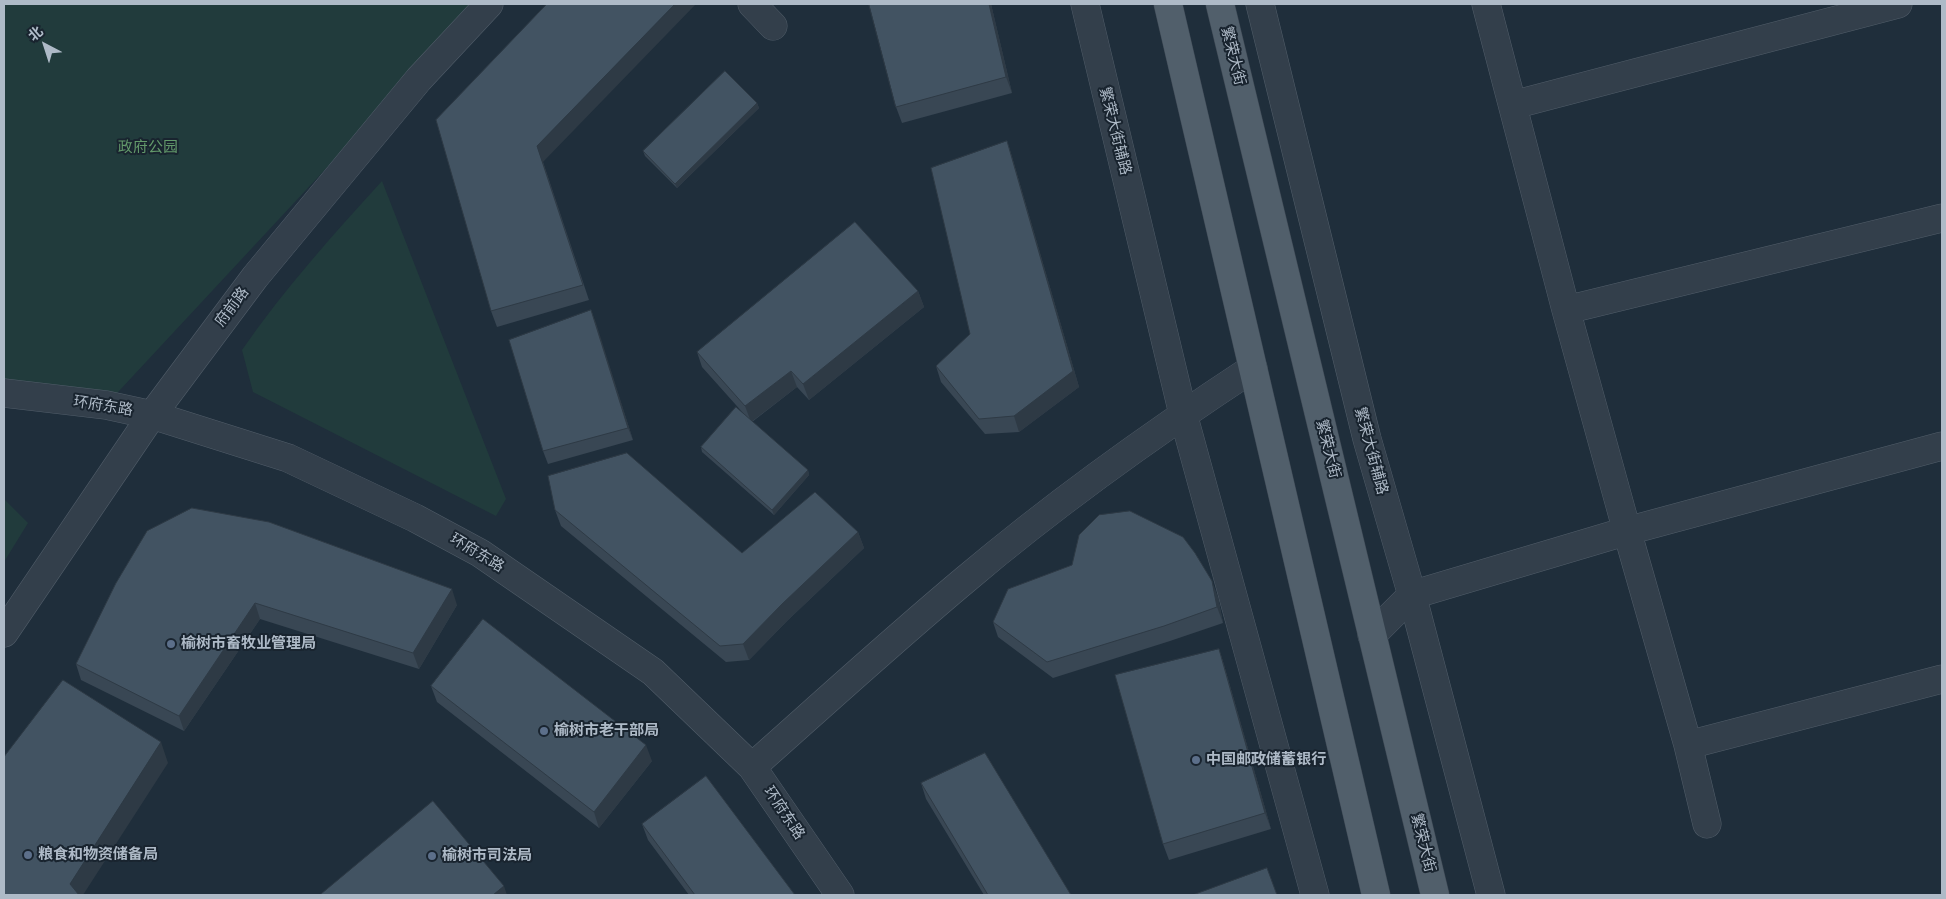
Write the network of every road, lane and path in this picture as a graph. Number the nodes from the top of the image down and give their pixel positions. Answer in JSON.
{"nodes":[{"id":1,"x":489,"y":4,"type":"edge"},
{"id":2,"x":752,"y":4,"type":"edge"},
{"id":3,"x":1085,"y":4,"type":"edge"},
{"id":4,"x":1168,"y":4,"type":"edge"},
{"id":5,"x":1220,"y":4,"type":"edge"},
{"id":6,"x":1260,"y":4,"type":"edge"},
{"id":7,"x":1486,"y":4,"type":"edge"},
{"id":8,"x":1898,"y":4,"type":"edge"},
{"id":9,"x":773,"y":26,"type":"dead end"},
{"id":10,"x":1513,"y":104,"type":"junction"},
{"id":11,"x":1942,"y":218,"type":"edge"},
{"id":12,"x":1566,"y":310,"type":"junction"},
{"id":13,"x":1253,"y":368,"type":"junction"},
{"id":14,"x":4,"y":393,"type":"edge"},
{"id":15,"x":1183,"y":414,"type":"junction"},
{"id":16,"x":152,"y":415,"type":"junction"},
{"id":17,"x":1942,"y":446,"type":"edge"},
{"id":18,"x":1627,"y":531,"type":"junction"},
{"id":19,"x":1412,"y":595,"type":"junction"},
{"id":20,"x":4,"y":633,"type":"edge"},
{"id":21,"x":1372,"y":635,"type":"junction"},
{"id":22,"x":1942,"y":679,"type":"edge"},
{"id":23,"x":1688,"y":745,"type":"junction"},
{"id":24,"x":752,"y":767,"type":"junction"},
{"id":25,"x":1707,"y":824,"type":"dead end"},
{"id":26,"x":840,"y":895,"type":"edge"},
{"id":27,"x":1315,"y":895,"type":"edge"},
{"id":28,"x":1376,"y":895,"type":"edge"},
{"id":29,"x":1435,"y":895,"type":"edge"},
{"id":30,"x":1491,"y":895,"type":"edge"}],
"edges":[{"from":1,"to":16,"type":"street","name":"府前路"},
{"from":2,"to":9,"type":"street"},
{"from":3,"to":15,"type":"street","name":"繁荣大街辅路"},
{"from":4,"to":13,"type":"main road"},
{"from":5,"to":21,"type":"main road","name":"繁荣大街"},
{"from":6,"to":19,"type":"street","name":"繁荣大街辅路"},
{"from":7,"to":10,"type":"street"},
{"from":8,"to":10,"type":"street"},
{"from":10,"to":12,"type":"street"},
{"from":11,"to":12,"type":"street"},
{"from":12,"to":18,"type":"street"},
{"from":13,"to":15,"type":"street"},
{"from":13,"to":28,"type":"main road"},
{"from":14,"to":16,"type":"street","name":"环府东路"},
{"from":15,"to":24,"type":"street"},
{"from":15,"to":27,"type":"street","name":"繁荣大街辅路"},
{"from":16,"to":20,"type":"street","name":"府前路"},
{"from":16,"to":24,"type":"street","name":"环府东路"},
{"from":17,"to":18,"type":"street"},
{"from":18,"to":19,"type":"street"},
{"from":18,"to":23,"type":"street"},
{"from":19,"to":21,"type":"street"},
{"from":19,"to":30,"type":"street","name":"繁荣大街辅路"},
{"from":21,"to":29,"type":"main road","name":"繁荣大街"},
{"from":22,"to":23,"type":"street"},
{"from":23,"to":25,"type":"street"},
{"from":24,"to":26,"type":"street","name":"环府东路"}]}
